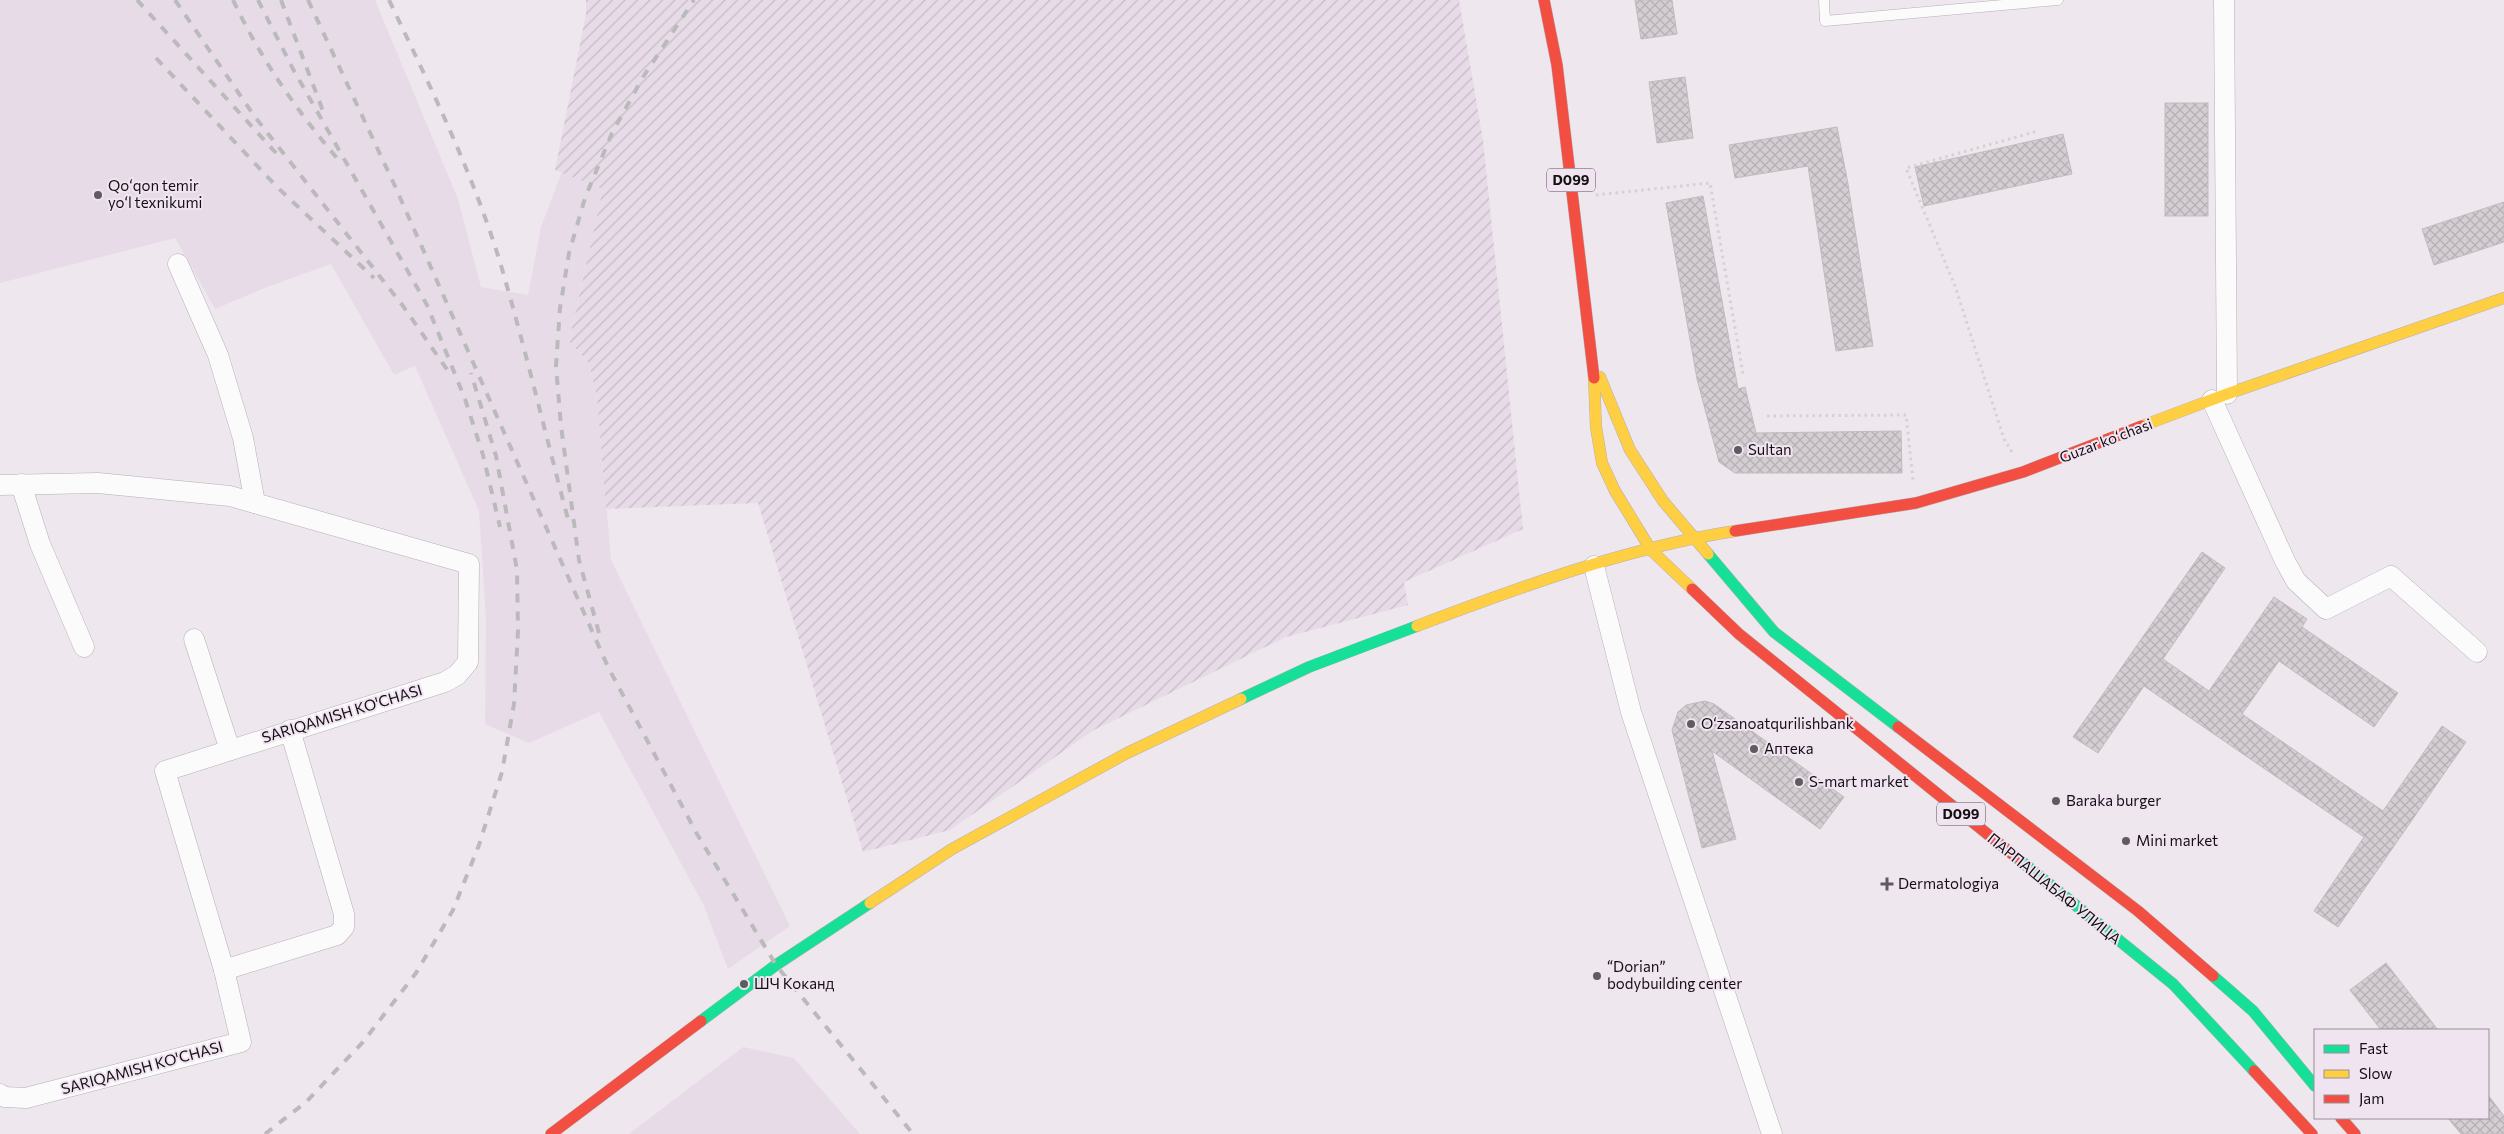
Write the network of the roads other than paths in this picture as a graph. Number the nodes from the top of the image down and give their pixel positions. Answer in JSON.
{"nodes":[{"id":1,"x":1544,"y":0,"type":"edge"},
{"id":2,"x":1824,"y":0,"type":"edge"},
{"id":3,"x":2058,"y":0,"type":"edge"},
{"id":4,"x":2224,"y":0,"type":"edge"},
{"id":5,"x":178,"y":264,"type":"dead end"},
{"id":6,"x":2504,"y":298,"type":"edge"},
{"id":7,"x":1593,"y":360,"type":"junction"},
{"id":8,"x":2219,"y":397,"type":"junction"},
{"id":9,"x":0,"y":484,"type":"edge"},
{"id":10,"x":21,"y":484,"type":"junction"},
{"id":11,"x":255,"y":503,"type":"junction"},
{"id":12,"x":1695,"y":537,"type":"junction"},
{"id":13,"x":1651,"y":550,"type":"junction"},
{"id":14,"x":1594,"y":566,"type":"junction"},
{"id":15,"x":194,"y":639,"type":"dead end"},
{"id":16,"x":84,"y":647,"type":"dead end"},
{"id":17,"x":2477,"y":652,"type":"dead end"},
{"id":18,"x":290,"y":730,"type":"junction"},
{"id":19,"x":230,"y":750,"type":"junction"},
{"id":20,"x":224,"y":970,"type":"junction"},
{"id":21,"x":2314,"y":1085,"type":"edge"},
{"id":22,"x":0,"y":1094,"type":"edge"},
{"id":23,"x":2342,"y":1119,"type":"edge"},
{"id":24,"x":551,"y":1134,"type":"edge"},
{"id":25,"x":1772,"y":1134,"type":"edge"},
{"id":26,"x":2312,"y":1134,"type":"edge"},
{"id":27,"x":2355,"y":1134,"type":"edge"}],
"edges":[{"from":1,"to":7,"type":"main road","number":"D099"},
{"from":2,"to":3,"type":"lane"},
{"from":4,"to":8,"type":"street"},
{"from":5,"to":11,"type":"street"},
{"from":6,"to":8,"type":"main road","name":"Guzar koʻchasi"},
{"from":7,"to":12,"type":"main road","number":"D099"},
{"from":7,"to":13,"type":"main road","name":"ПАРПАШАБАФ УЛИЦА","number":"D099"},
{"from":8,"to":12,"type":"main road","name":"Guzar koʻchasi"},
{"from":8,"to":17,"type":"street"},
{"from":9,"to":10,"type":"street","name":"SARIQAMISH KO'CHASI"},
{"from":10,"to":11,"type":"street","name":"SARIQAMISH KO'CHASI"},
{"from":10,"to":16,"type":"street"},
{"from":11,"to":18,"type":"street","name":"SARIQAMISH KO'CHASI"},
{"from":12,"to":13,"type":"main road","name":"Guzar koʻchasi"},
{"from":12,"to":21,"type":"main road","name":"ПАРПАШАБАФ УЛИЦА","number":"D099"},
{"from":13,"to":14,"type":"main road","name":"Guzar koʻchasi"},
{"from":13,"to":26,"type":"main road","name":"ПАРПАШАБАФ УЛИЦА","number":"D099"},
{"from":14,"to":24,"type":"main road","name":"Guzar koʻchasi"},
{"from":14,"to":25,"type":"street"},
{"from":15,"to":19,"type":"street"},
{"from":18,"to":19,"type":"street","name":"SARIQAMISH KO'CHASI"},
{"from":18,"to":20,"type":"street"},
{"from":19,"to":20,"type":"street","name":"SARIQAMISH KO'CHASI"},
{"from":20,"to":22,"type":"street","name":"SARIQAMISH KO'CHASI"},
{"from":23,"to":27,"type":"main road"}]}
